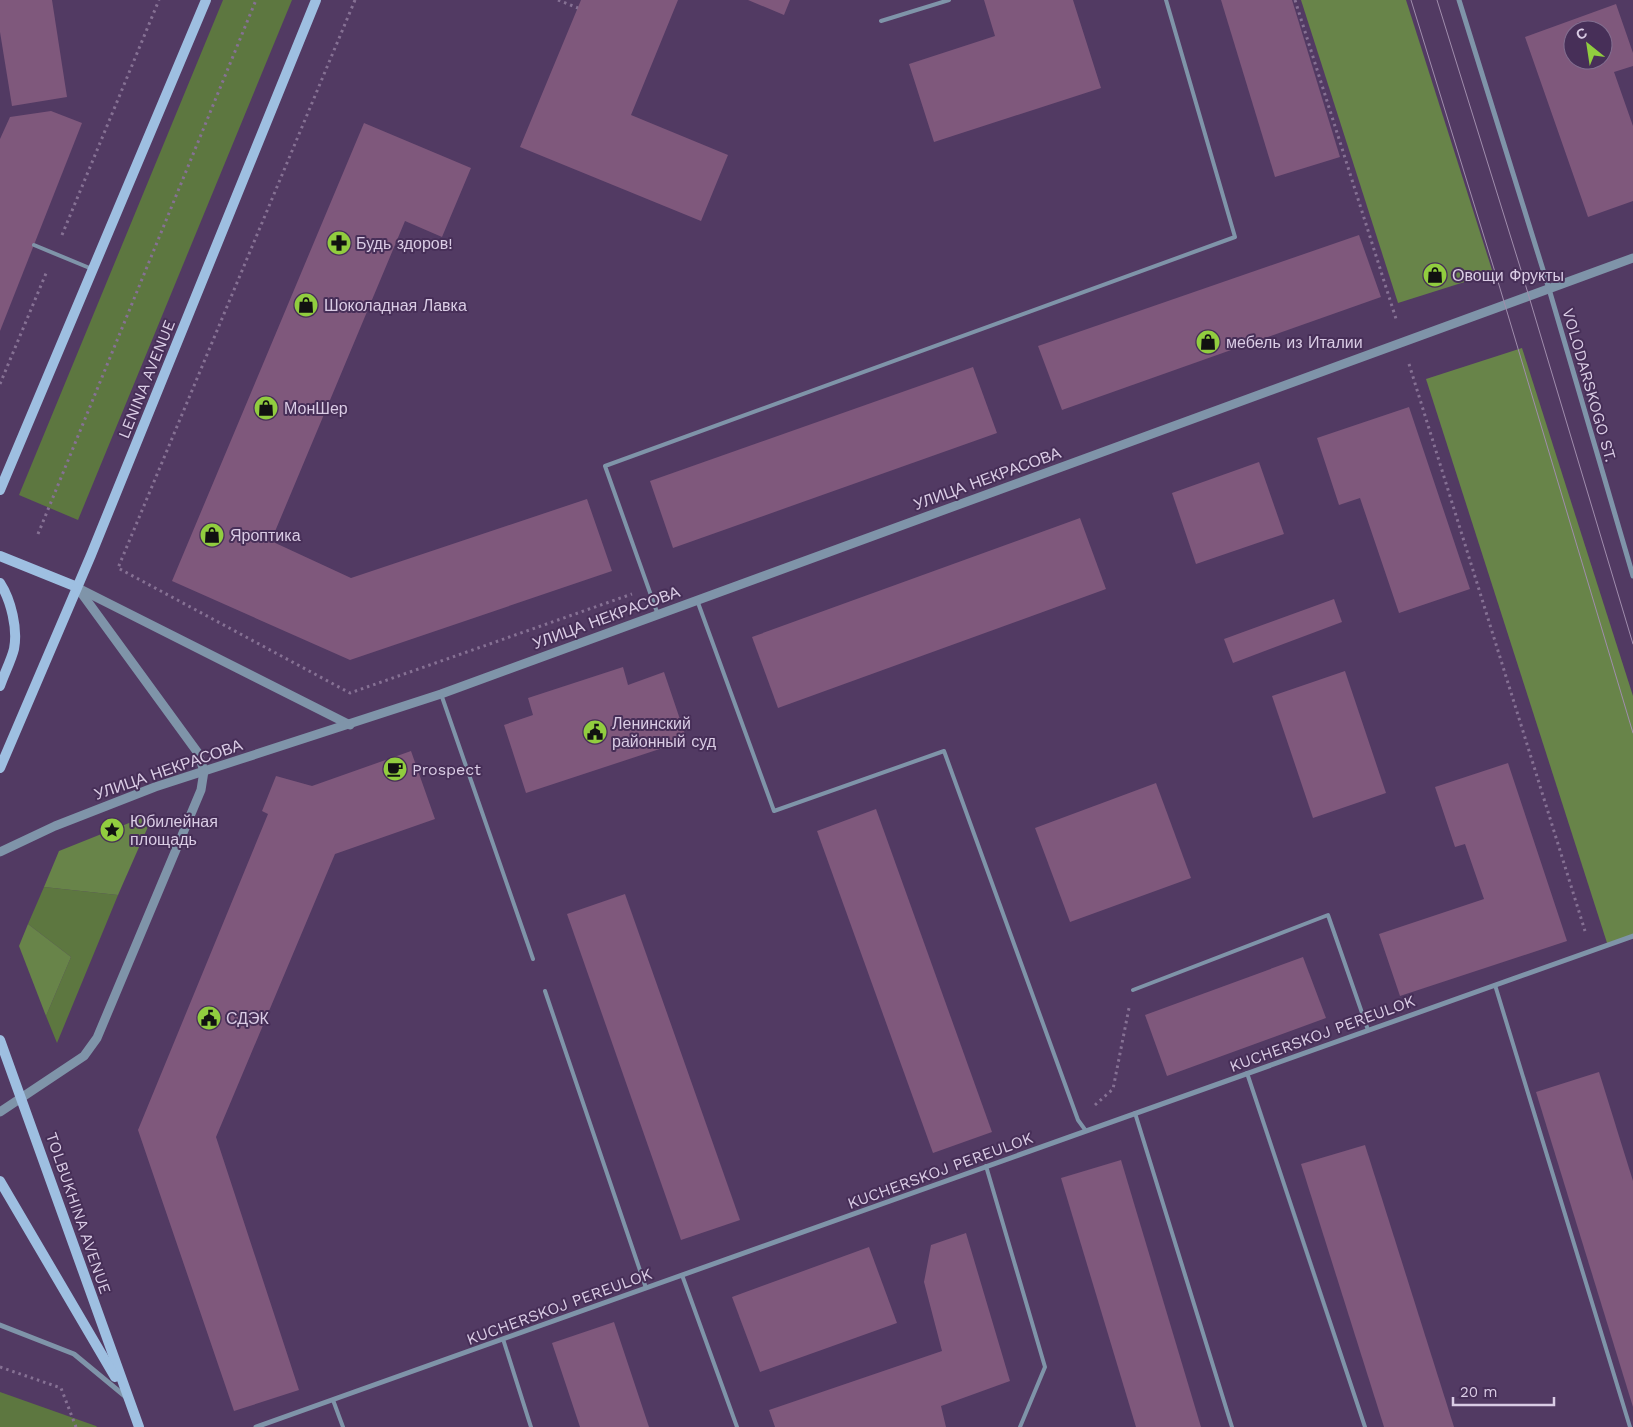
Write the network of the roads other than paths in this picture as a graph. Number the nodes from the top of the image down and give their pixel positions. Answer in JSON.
{"nodes":[{"id":1,"x":206,"y":0,"type":"edge"},
{"id":2,"x":316,"y":0,"type":"edge"},
{"id":3,"x":949,"y":0,"type":"edge"},
{"id":4,"x":1166,"y":0,"type":"edge"},
{"id":5,"x":1459,"y":0,"type":"edge"},
{"id":6,"x":881,"y":21,"type":"dead end"},
{"id":7,"x":34,"y":244,"type":"dead end"},
{"id":8,"x":1633,"y":258,"type":"edge"},
{"id":9,"x":94,"y":270,"type":"junction"},
{"id":10,"x":1549,"y":288,"type":"junction"},
{"id":11,"x":0,"y":490,"type":"edge"},
{"id":12,"x":0,"y":556,"type":"edge"},
{"id":13,"x":1633,"y":576,"type":"edge"},
{"id":14,"x":0,"y":583,"type":"edge"},
{"id":15,"x":77,"y":587,"type":"junction"},
{"id":16,"x":697,"y":600,"type":"junction"},
{"id":17,"x":658,"y":615,"type":"junction"},
{"id":18,"x":0,"y":686,"type":"edge"},
{"id":19,"x":441,"y":694,"type":"junction"},
{"id":20,"x":350,"y":725,"type":"junction"},
{"id":21,"x":0,"y":768,"type":"edge"},
{"id":22,"x":204,"y":771,"type":"junction"},
{"id":23,"x":0,"y":852,"type":"edge"},
{"id":24,"x":1633,"y":936,"type":"edge"},
{"id":25,"x":533,"y":959,"type":"dead end"},
{"id":26,"x":1495,"y":984,"type":"junction"},
{"id":27,"x":1133,"y":990,"type":"road end"},
{"id":28,"x":545,"y":991,"type":"dead end"},
{"id":29,"x":1368,"y":1030,"type":"junction"},
{"id":30,"x":0,"y":1040,"type":"edge"},
{"id":31,"x":1246,"y":1074,"type":"junction"},
{"id":32,"x":22,"y":1097,"type":"junction"},
{"id":33,"x":0,"y":1112,"type":"edge"},
{"id":34,"x":1135,"y":1113,"type":"junction"},
{"id":35,"x":1086,"y":1131,"type":"junction"},
{"id":36,"x":986,"y":1166,"type":"junction"},
{"id":37,"x":0,"y":1181,"type":"edge"},
{"id":38,"x":682,"y":1275,"type":"junction"},
{"id":39,"x":646,"y":1288,"type":"junction"},
{"id":40,"x":0,"y":1325,"type":"edge"},
{"id":41,"x":503,"y":1339,"type":"junction"},
{"id":42,"x":127,"y":1397,"type":"junction"},
{"id":43,"x":333,"y":1400,"type":"junction"},
{"id":44,"x":139,"y":1427,"type":"edge"},
{"id":45,"x":256,"y":1427,"type":"edge"},
{"id":46,"x":343,"y":1427,"type":"edge"},
{"id":47,"x":531,"y":1427,"type":"edge"},
{"id":48,"x":737,"y":1427,"type":"edge"},
{"id":49,"x":1020,"y":1427,"type":"edge"},
{"id":50,"x":1232,"y":1427,"type":"edge"},
{"id":51,"x":1365,"y":1427,"type":"edge"},
{"id":52,"x":1630,"y":1427,"type":"edge"}],
"edges":[{"from":1,"to":9,"type":"main road"},
{"from":2,"to":15,"type":"main road","name":"LENINA AVENUE"},
{"from":3,"to":6,"type":"lane"},
{"from":4,"to":17,"type":"lane"},
{"from":5,"to":10,"type":"street","name":"VOLODARSKOGO ST."},
{"from":7,"to":9,"type":"lane"},
{"from":8,"to":10,"type":"street","name":"УЛИЦА НЕКРАСОВА"},
{"from":9,"to":11,"type":"main road"},
{"from":10,"to":13,"type":"street","name":"VOLODARSKOGO ST."},
{"from":10,"to":16,"type":"street","name":"УЛИЦА НЕКРАСОВА"},
{"from":12,"to":15,"type":"main road"},
{"from":14,"to":18,"type":"main road"},
{"from":15,"to":20,"type":"street"},
{"from":15,"to":21,"type":"main road","name":"LENINA AVENUE"},
{"from":15,"to":22,"type":"street"},
{"from":16,"to":17,"type":"street","name":"УЛИЦА НЕКРАСОВА"},
{"from":16,"to":35,"type":"lane"},
{"from":17,"to":19,"type":"street","name":"УЛИЦА НЕКРАСОВА"},
{"from":19,"to":20,"type":"street","name":"УЛИЦА НЕКРАСОВА"},
{"from":19,"to":25,"type":"lane"},
{"from":20,"to":22,"type":"street","name":"УЛИЦА НЕКРАСОВА"},
{"from":22,"to":23,"type":"street","name":"УЛИЦА НЕКРАСОВА"},
{"from":22,"to":32,"type":"street"},
{"from":24,"to":26,"type":"street","name":"KUCHERSKOJ PEREULOK"},
{"from":26,"to":29,"type":"street","name":"KUCHERSKOJ PEREULOK"},
{"from":26,"to":52,"type":"lane"},
{"from":27,"to":29,"type":"lane"},
{"from":28,"to":39,"type":"lane"},
{"from":29,"to":31,"type":"street","name":"KUCHERSKOJ PEREULOK"},
{"from":30,"to":32,"type":"main road","name":"TOLBUKHINA AVENUE"},
{"from":31,"to":34,"type":"street","name":"KUCHERSKOJ PEREULOK"},
{"from":31,"to":51,"type":"lane"},
{"from":32,"to":33,"type":"street"},
{"from":32,"to":42,"type":"main road","name":"TOLBUKHINA AVENUE"},
{"from":34,"to":35,"type":"street","name":"KUCHERSKOJ PEREULOK"},
{"from":34,"to":50,"type":"lane"},
{"from":35,"to":36,"type":"street","name":"KUCHERSKOJ PEREULOK"},
{"from":36,"to":38,"type":"street","name":"KUCHERSKOJ PEREULOK"},
{"from":36,"to":49,"type":"lane"},
{"from":37,"to":42,"type":"main road","name":"TOLBUKHINA AVENUE"},
{"from":38,"to":39,"type":"street","name":"KUCHERSKOJ PEREULOK"},
{"from":38,"to":48,"type":"lane"},
{"from":39,"to":41,"type":"street","name":"KUCHERSKOJ PEREULOK"},
{"from":40,"to":42,"type":"street"},
{"from":41,"to":43,"type":"street","name":"KUCHERSKOJ PEREULOK"},
{"from":41,"to":47,"type":"lane"},
{"from":42,"to":44,"type":"main road","name":"TOLBUKHINA AVENUE"},
{"from":43,"to":45,"type":"street","name":"KUCHERSKOJ PEREULOK"},
{"from":43,"to":46,"type":"lane"}]}
